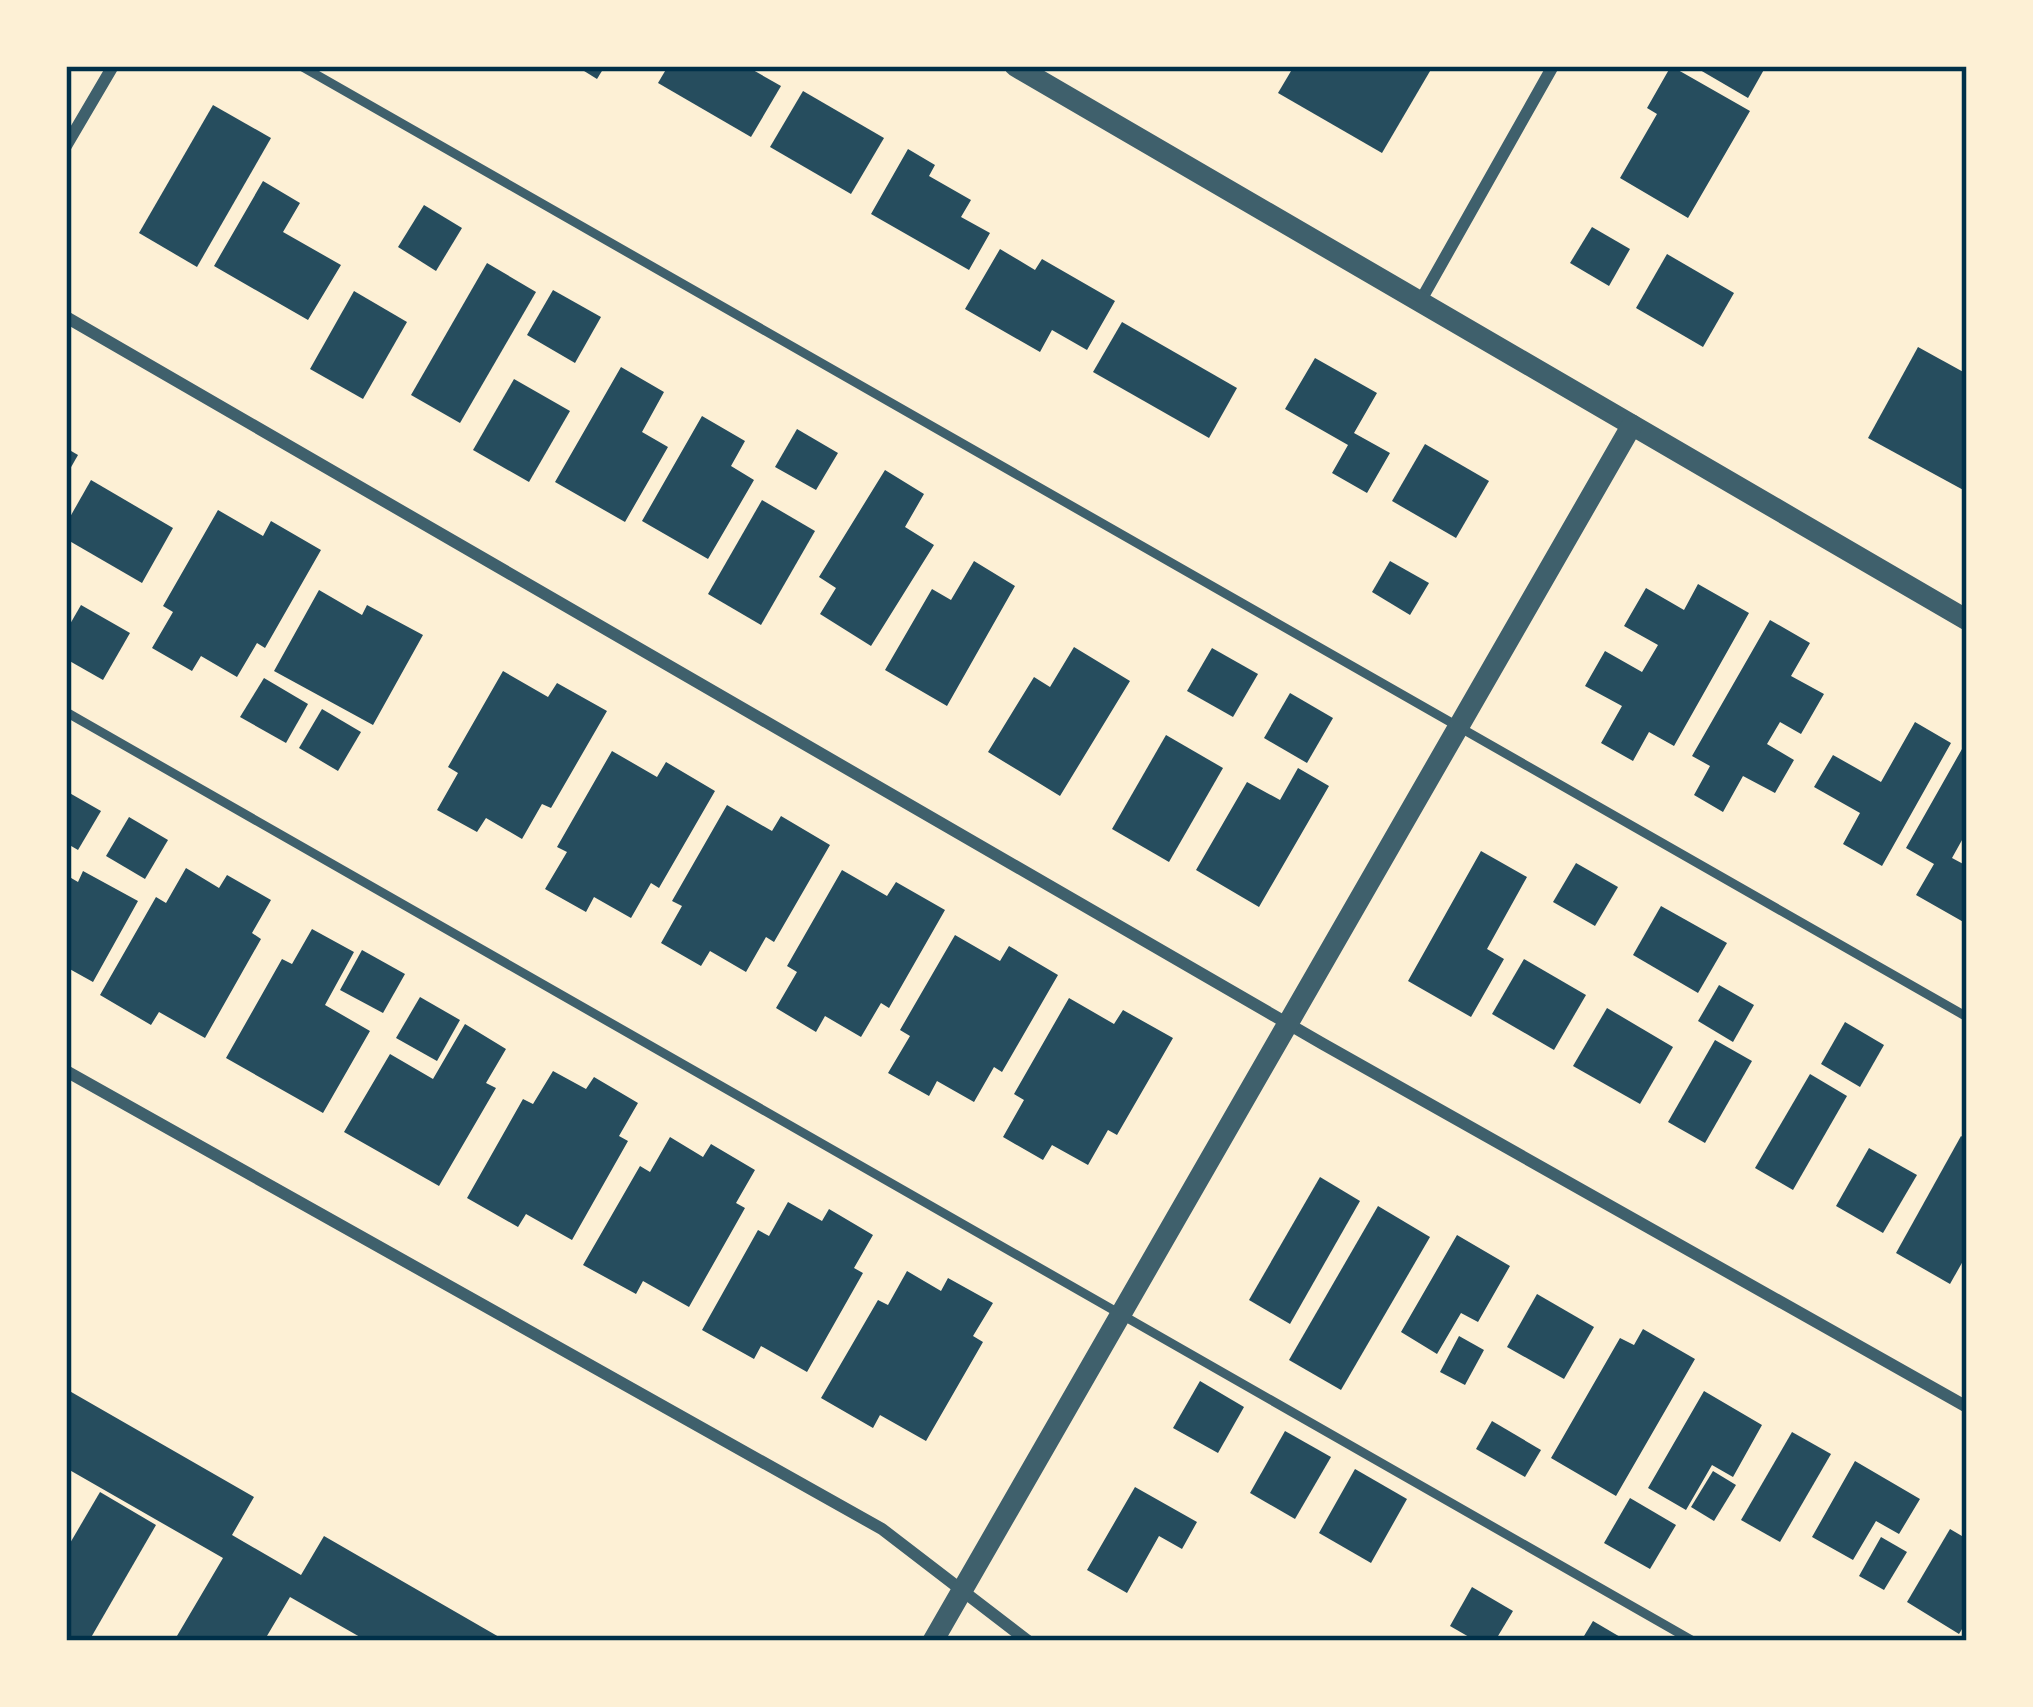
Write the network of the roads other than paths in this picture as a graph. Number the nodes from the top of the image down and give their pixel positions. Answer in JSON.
{"nodes":[{"id":1,"x":113,"y":66,"type":"edge"},
{"id":2,"x":301,"y":66,"type":"edge"},
{"id":3,"x":1015,"y":66,"type":"edge"},
{"id":4,"x":1553,"y":66,"type":"edge"},
{"id":5,"x":66,"y":146,"type":"edge"},
{"id":6,"x":1421,"y":300,"type":"junction"},
{"id":7,"x":66,"y":317,"type":"edge"},
{"id":8,"x":1632,"y":425,"type":"junction"},
{"id":9,"x":1967,"y":620,"type":"edge"},
{"id":10,"x":66,"y":712,"type":"edge"},
{"id":11,"x":1457,"y":729,"type":"junction"},
{"id":12,"x":1967,"y":1018,"type":"edge"},
{"id":13,"x":1287,"y":1023,"type":"junction"},
{"id":14,"x":66,"y":1071,"type":"edge"},
{"id":15,"x":1120,"y":1315,"type":"junction"},
{"id":16,"x":1967,"y":1406,"type":"edge"},
{"id":17,"x":961,"y":1591,"type":"junction"},
{"id":18,"x":933,"y":1641,"type":"edge"},
{"id":19,"x":1028,"y":1641,"type":"edge"},
{"id":20,"x":1693,"y":1641,"type":"edge"}],
"edges":[{"from":1,"to":5,"type":"street"},
{"from":2,"to":11,"type":"lane"},
{"from":3,"to":6,"type":"street"},
{"from":4,"to":6,"type":"street"},
{"from":6,"to":8,"type":"street"},
{"from":7,"to":13,"type":"street"},
{"from":8,"to":9,"type":"street"},
{"from":8,"to":11,"type":"street"},
{"from":10,"to":15,"type":"lane"},
{"from":11,"to":12,"type":"lane"},
{"from":11,"to":13,"type":"street"},
{"from":13,"to":15,"type":"street"},
{"from":13,"to":16,"type":"street"},
{"from":14,"to":17,"type":"street"},
{"from":15,"to":17,"type":"street"},
{"from":15,"to":20,"type":"lane"},
{"from":17,"to":18,"type":"street"},
{"from":17,"to":19,"type":"street"}]}
